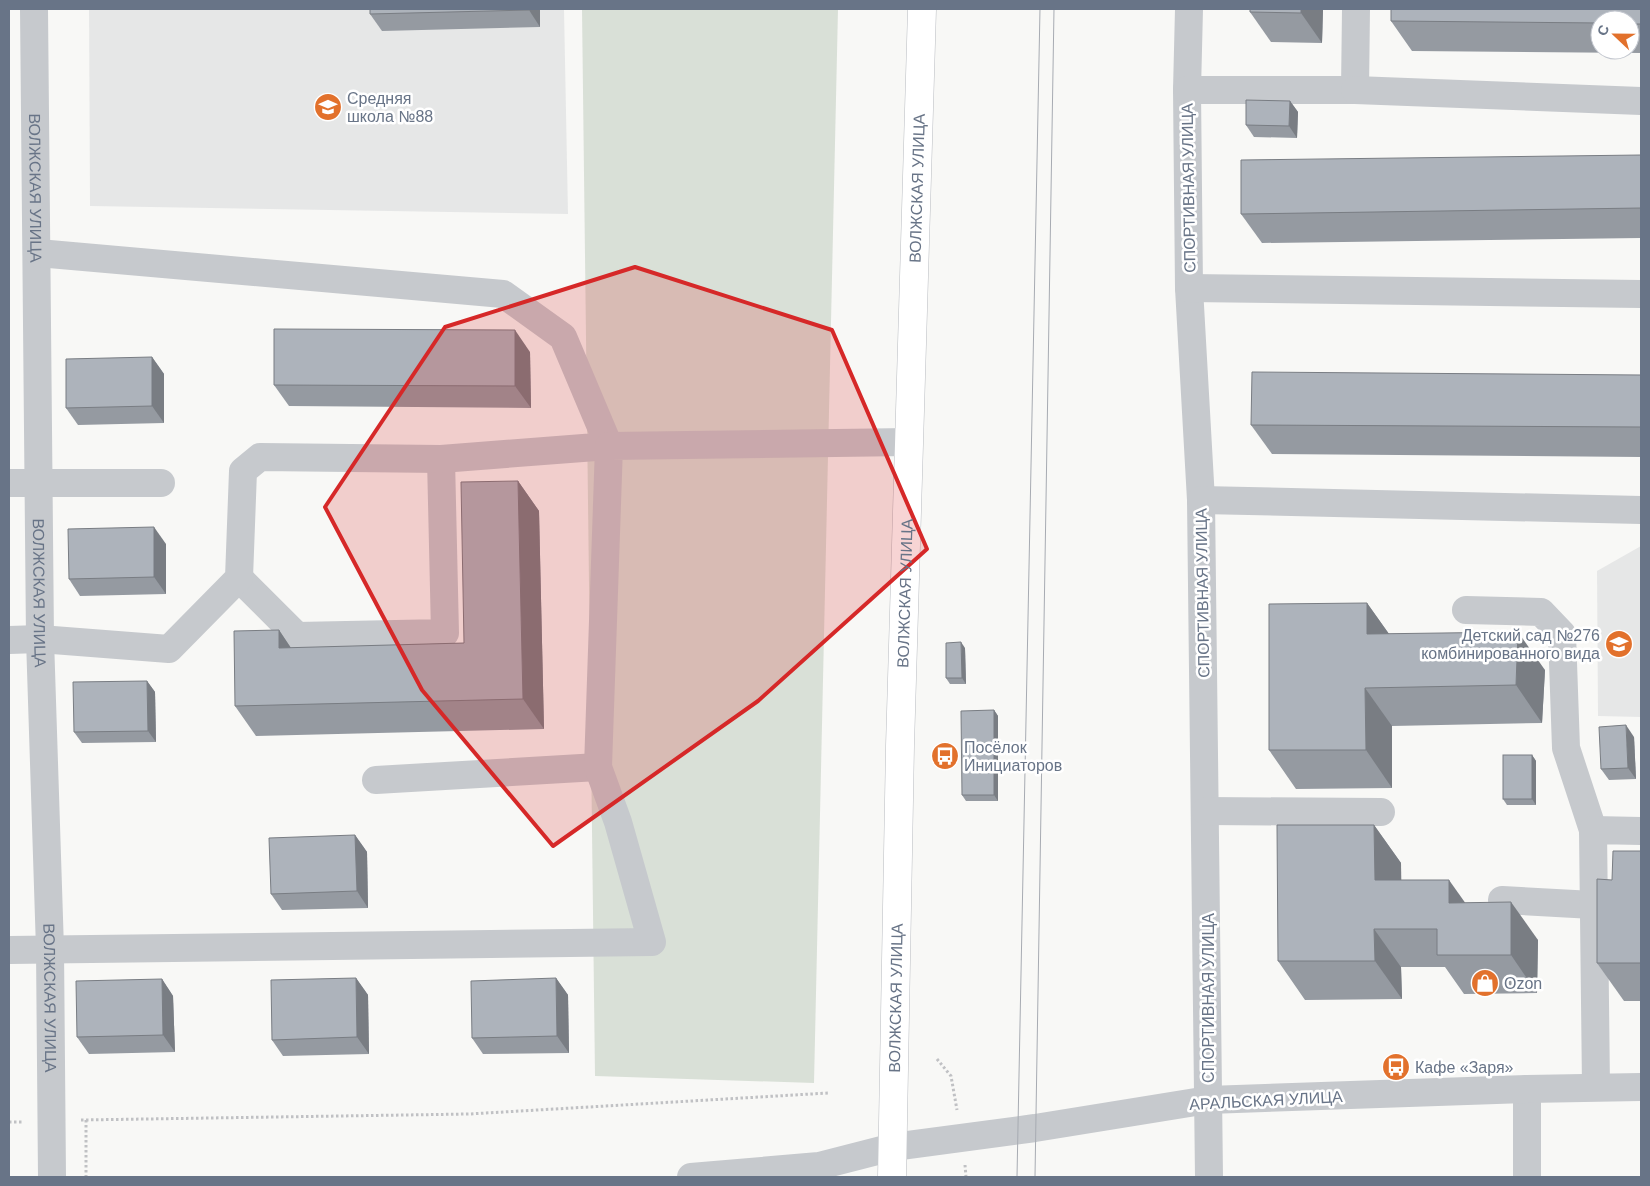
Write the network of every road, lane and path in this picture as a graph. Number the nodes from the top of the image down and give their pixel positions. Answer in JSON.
{"nodes":[{"id":1,"x":34,"y":9,"type":"edge"},
{"id":2,"x":922,"y":9,"type":"edge"},
{"id":3,"x":1189,"y":9,"type":"edge"},
{"id":4,"x":1356,"y":9,"type":"edge"},
{"id":5,"x":1187,"y":90,"type":"junction"},
{"id":6,"x":1355,"y":90,"type":"junction"},
{"id":7,"x":1641,"y":101,"type":"edge"},
{"id":8,"x":38,"y":254,"type":"junction"},
{"id":9,"x":1189,"y":288,"type":"junction"},
{"id":10,"x":1641,"y":294,"type":"edge"},
{"id":11,"x":909,"y":442,"type":"junction"},
{"id":12,"x":609,"y":446,"type":"junction"},
{"id":13,"x":441,"y":459,"type":"junction"},
{"id":14,"x":9,"y":483,"type":"edge"},
{"id":15,"x":38,"y":483,"type":"junction"},
{"id":16,"x":161,"y":483,"type":"dead end"},
{"id":17,"x":1201,"y":500,"type":"junction"},
{"id":18,"x":1641,"y":510,"type":"edge"},
{"id":19,"x":239,"y":578,"type":"junction"},
{"id":20,"x":1466,"y":610,"type":"dead end"},
{"id":21,"x":40,"y":639,"type":"junction"},
{"id":22,"x":9,"y":640,"type":"edge"},
{"id":23,"x":598,"y":767,"type":"junction"},
{"id":24,"x":376,"y":780,"type":"dead end"},
{"id":25,"x":1206,"y":811,"type":"junction"},
{"id":26,"x":1381,"y":812,"type":"dead end"},
{"id":27,"x":1593,"y":830,"type":"junction"},
{"id":28,"x":1641,"y":831,"type":"edge"},
{"id":29,"x":1502,"y":900,"type":"edge"},
{"id":30,"x":1593,"y":905,"type":"junction"},
{"id":31,"x":50,"y":949,"type":"junction"},
{"id":32,"x":9,"y":950,"type":"edge"},
{"id":33,"x":1596,"y":1087,"type":"junction"},
{"id":34,"x":1641,"y":1087,"type":"edge"},
{"id":35,"x":1526,"y":1089,"type":"junction"},
{"id":36,"x":828,"y":1093,"type":"dead end"},
{"id":37,"x":1208,"y":1100,"type":"junction"},
{"id":38,"x":86,"y":1120,"type":"junction"},
{"id":39,"x":52,"y":1121,"type":"junction"},
{"id":40,"x":9,"y":1122,"type":"edge"},
{"id":41,"x":893,"y":1148,"type":"junction"},
{"id":42,"x":52,"y":1177,"type":"edge"},
{"id":43,"x":86,"y":1177,"type":"edge"},
{"id":44,"x":690,"y":1177,"type":"edge"},
{"id":45,"x":892,"y":1177,"type":"edge"},
{"id":46,"x":1209,"y":1177,"type":"edge"},
{"id":47,"x":1527,"y":1177,"type":"edge"}],
"edges":[{"from":1,"to":8,"type":"street","name":"ВОЛЖСКАЯ УЛИЦА"},
{"from":2,"to":11,"type":"main road","name":"ВОЛЖСКАЯ УЛИЦА"},
{"from":3,"to":5,"type":"street","name":"СПОРТИВНАЯ УЛИЦА"},
{"from":4,"to":6,"type":"street"},
{"from":5,"to":6,"type":"street"},
{"from":5,"to":9,"type":"street","name":"СПОРТИВНАЯ УЛИЦА"},
{"from":6,"to":7,"type":"street"},
{"from":8,"to":12,"type":"street"},
{"from":8,"to":15,"type":"street","name":"ВОЛЖСКАЯ УЛИЦА"},
{"from":9,"to":10,"type":"street"},
{"from":9,"to":17,"type":"street","name":"СПОРТИВНАЯ УЛИЦА"},
{"from":11,"to":12,"type":"street"},
{"from":11,"to":41,"type":"main road","name":"ВОЛЖСКАЯ УЛИЦА"},
{"from":12,"to":13,"type":"street"},
{"from":12,"to":23,"type":"street"},
{"from":13,"to":19,"type":"street"},
{"from":13,"to":19,"type":"street"},
{"from":14,"to":15,"type":"street"},
{"from":15,"to":16,"type":"street"},
{"from":15,"to":21,"type":"street","name":"ВОЛЖСКАЯ УЛИЦА"},
{"from":17,"to":18,"type":"street"},
{"from":17,"to":25,"type":"street","name":"СПОРТИВНАЯ УЛИЦА"},
{"from":19,"to":21,"type":"street"},
{"from":20,"to":27,"type":"street"},
{"from":21,"to":22,"type":"street"},
{"from":21,"to":31,"type":"street","name":"ВОЛЖСКАЯ УЛИЦА"},
{"from":23,"to":24,"type":"street"},
{"from":23,"to":31,"type":"street"},
{"from":25,"to":26,"type":"street"},
{"from":25,"to":37,"type":"street","name":"СПОРТИВНАЯ УЛИЦА"},
{"from":27,"to":28,"type":"street"},
{"from":27,"to":30,"type":"street"},
{"from":29,"to":30,"type":"street"},
{"from":30,"to":33,"type":"street"},
{"from":31,"to":32,"type":"street"},
{"from":31,"to":39,"type":"street","name":"ВОЛЖСКАЯ УЛИЦА"},
{"from":33,"to":34,"type":"street","name":"АРАЛЬСКАЯ УЛИЦА"},
{"from":33,"to":35,"type":"street","name":"АРАЛЬСКАЯ УЛИЦА"},
{"from":35,"to":37,"type":"street","name":"АРАЛЬСКАЯ УЛИЦА"},
{"from":35,"to":47,"type":"street"},
{"from":36,"to":38,"type":"path"},
{"from":37,"to":41,"type":"street","name":"АРАЛЬСКАЯ УЛИЦА"},
{"from":37,"to":46,"type":"street","name":"СПОРТИВНАЯ УЛИЦА"},
{"from":38,"to":39,"type":"path"},
{"from":38,"to":43,"type":"path"},
{"from":39,"to":40,"type":"path"},
{"from":39,"to":42,"type":"street","name":"ВОЛЖСКАЯ УЛИЦА"},
{"from":41,"to":44,"type":"street","name":"АРАЛЬСКАЯ УЛИЦА"},
{"from":41,"to":45,"type":"main road","name":"ВОЛЖСКАЯ УЛИЦА"}]}
